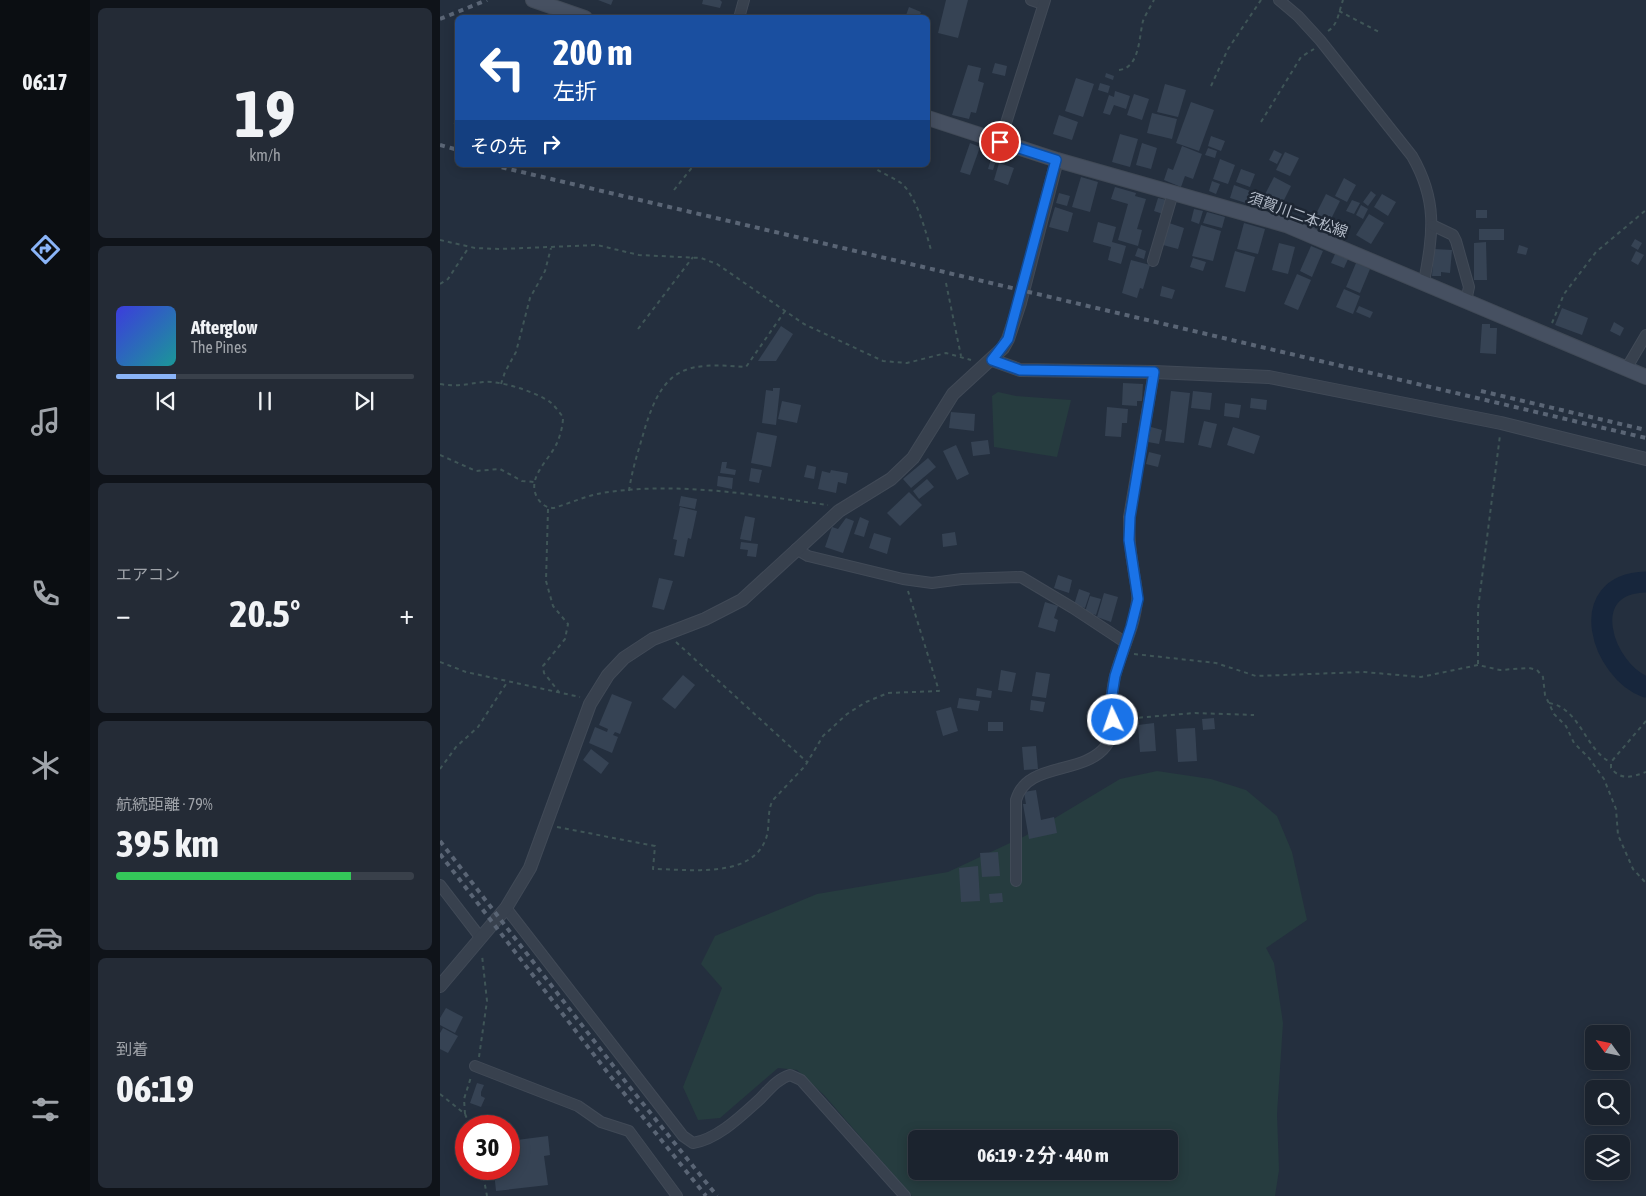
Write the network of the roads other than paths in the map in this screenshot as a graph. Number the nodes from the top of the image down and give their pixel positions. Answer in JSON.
{"nodes":[{"id":1,"x":533,"y":0,"type":"edge"},
{"id":2,"x":744,"y":0,"type":"edge"},
{"id":3,"x":1031,"y":0,"type":"edge"},
{"id":4,"x":1279,"y":0,"type":"edge"},
{"id":5,"x":1044,"y":2,"type":"edge"},
{"id":6,"x":576,"y":15,"type":"edge"},
{"id":7,"x":740,"y":15,"type":"edge"},
{"id":8,"x":930,"y":119,"type":"edge"},
{"id":9,"x":1000,"y":142,"type":"junction"},
{"id":10,"x":1056,"y":160,"type":"junction"},
{"id":11,"x":1173,"y":193,"type":"junction"},
{"id":12,"x":1432,"y":225,"type":"junction"},
{"id":13,"x":1154,"y":261,"type":"dead end"},
{"id":14,"x":1424,"y":282,"type":"junction"},
{"id":15,"x":1466,"y":300,"type":"junction"},
{"id":16,"x":1646,"y":335,"type":"edge"},
{"id":17,"x":988,"y":364,"type":"junction"},
{"id":18,"x":1626,"y":368,"type":"junction"},
{"id":19,"x":1154,"y":372,"type":"junction"},
{"id":20,"x":1646,"y":377,"type":"edge"},
{"id":21,"x":1646,"y":459,"type":"edge"},
{"id":22,"x":796,"y":549,"type":"junction"},
{"id":23,"x":1126,"y":643,"type":"junction"},
{"id":24,"x":1016,"y":881,"type":"dead end"},
{"id":25,"x":440,"y":885,"type":"edge"},
{"id":26,"x":506,"y":908,"type":"junction"},
{"id":27,"x":478,"y":940,"type":"junction"},
{"id":28,"x":440,"y":986,"type":"edge"},
{"id":29,"x":475,"y":1066,"type":"road end"},
{"id":30,"x":677,"y":1196,"type":"edge"},
{"id":31,"x":905,"y":1196,"type":"edge"}],
"edges":[{"from":1,"to":6,"type":"main road"},
{"from":2,"to":7,"type":"street"},
{"from":3,"to":5,"type":"street"},
{"from":4,"to":12,"type":"street"},
{"from":5,"to":9,"type":"street"},
{"from":8,"to":9,"type":"main road","name":"須賀川二本松線"},
{"from":9,"to":10,"type":"main road","name":"須賀川二本松線"},
{"from":10,"to":11,"type":"main road","name":"須賀川二本松線"},
{"from":10,"to":17,"type":"street"},
{"from":11,"to":13,"type":"street"},
{"from":11,"to":14,"type":"main road","name":"須賀川二本松線"},
{"from":12,"to":14,"type":"street"},
{"from":12,"to":15,"type":"street"},
{"from":14,"to":15,"type":"main road","name":"須賀川二本松線"},
{"from":15,"to":18,"type":"main road","name":"須賀川二本松線"},
{"from":16,"to":18,"type":"street"},
{"from":17,"to":19,"type":"street"},
{"from":17,"to":22,"type":"street"},
{"from":18,"to":20,"type":"main road","name":"須賀川二本松線"},
{"from":19,"to":21,"type":"street"},
{"from":19,"to":23,"type":"street"},
{"from":22,"to":23,"type":"street"},
{"from":22,"to":26,"type":"street"},
{"from":23,"to":24,"type":"street"},
{"from":25,"to":27,"type":"street"},
{"from":26,"to":27,"type":"street"},
{"from":26,"to":31,"type":"street"},
{"from":27,"to":28,"type":"street"},
{"from":29,"to":30,"type":"street"}]}
